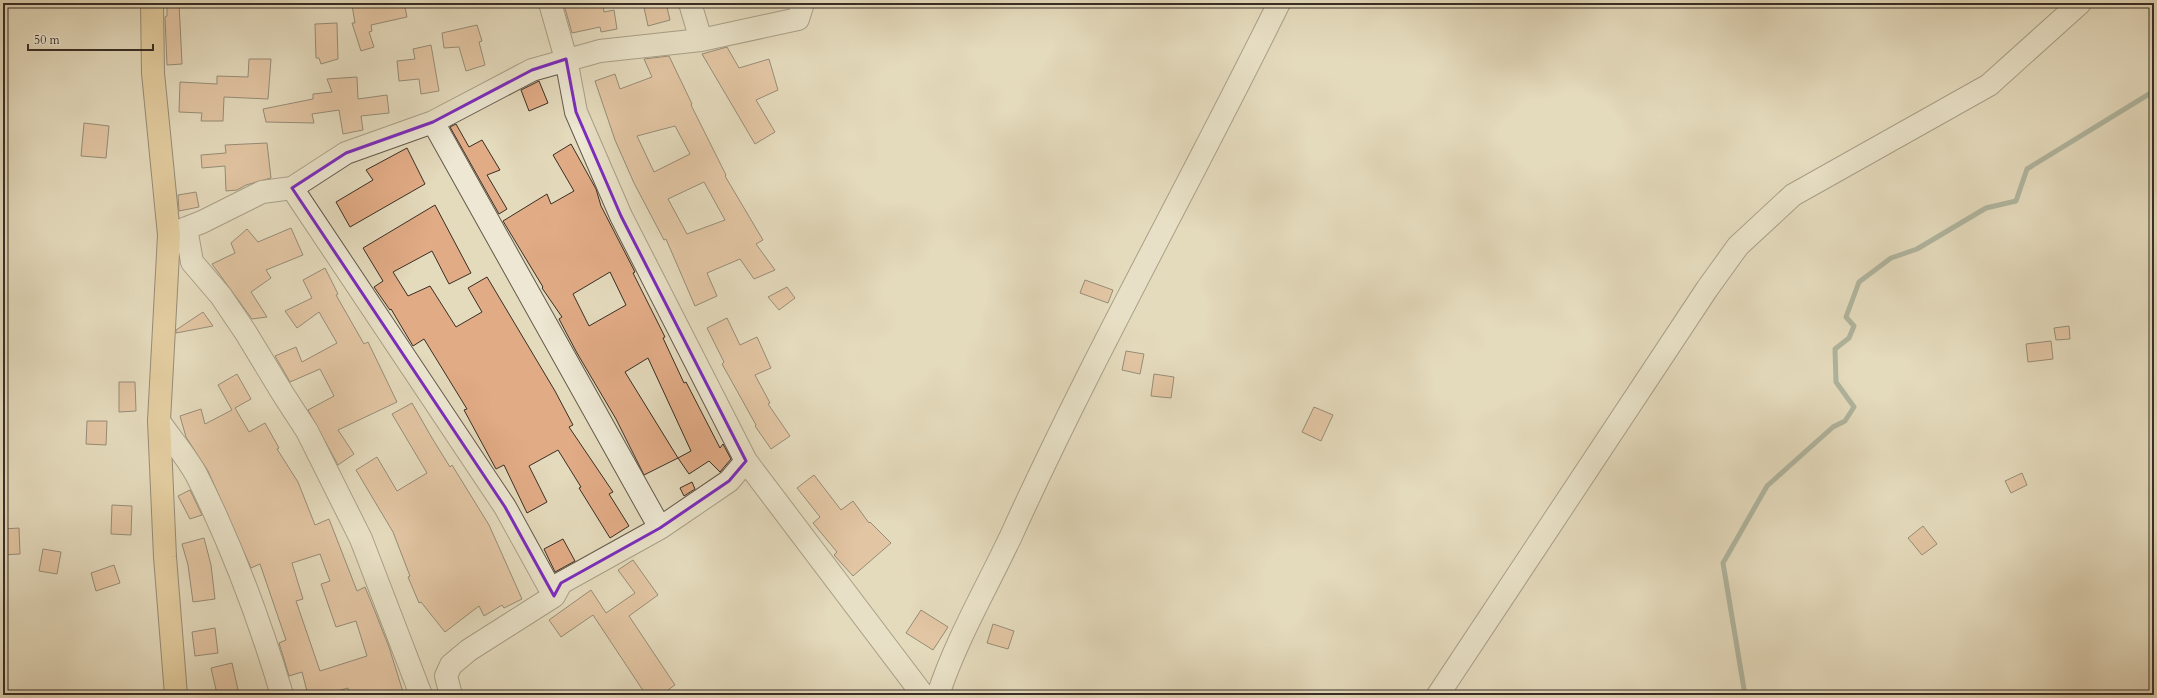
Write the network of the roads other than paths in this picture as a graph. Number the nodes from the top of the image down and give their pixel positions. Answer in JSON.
{"nodes":[{"id":1,"x":152,"y":3,"type":"edge"},
{"id":2,"x":550,"y":3,"type":"edge"},
{"id":3,"x":690,"y":3,"type":"edge"},
{"id":4,"x":803,"y":3,"type":"edge"},
{"id":5,"x":1279,"y":3,"type":"edge"},
{"id":6,"x":2080,"y":3,"type":"edge"},
{"id":7,"x":701,"y":40,"type":"junction"},
{"id":8,"x":566,"y":59,"type":"junction"},
{"id":9,"x":433,"y":122,"type":"junction"},
{"id":10,"x":292,"y":188,"type":"junction"},
{"id":11,"x":178,"y":232,"type":"junction"},
{"id":12,"x":159,"y":421,"type":"junction"},
{"id":13,"x":746,"y":461,"type":"junction"},
{"id":14,"x":660,"y":528,"type":"junction"},
{"id":15,"x":554,"y":596,"type":"junction"},
{"id":16,"x":176,"y":695,"type":"edge"},
{"id":17,"x":282,"y":695,"type":"edge"},
{"id":18,"x":421,"y":695,"type":"edge"},
{"id":19,"x":451,"y":695,"type":"edge"},
{"id":20,"x":923,"y":695,"type":"edge"},
{"id":21,"x":938,"y":695,"type":"edge"},
{"id":22,"x":1438,"y":695,"type":"edge"}],
"edges":[{"from":1,"to":11,"type":"main road"},
{"from":2,"to":8,"type":"street"},
{"from":3,"to":7,"type":"street"},
{"from":4,"to":7,"type":"street"},
{"from":5,"to":21,"type":"street"},
{"from":6,"to":22,"type":"street"},
{"from":7,"to":8,"type":"street"},
{"from":8,"to":9,"type":"street"},
{"from":8,"to":13,"type":"street"},
{"from":9,"to":10,"type":"street"},
{"from":9,"to":14,"type":"street"},
{"from":10,"to":11,"type":"street"},
{"from":10,"to":15,"type":"street"},
{"from":11,"to":12,"type":"main road"},
{"from":11,"to":18,"type":"street"},
{"from":12,"to":16,"type":"main road"},
{"from":12,"to":17,"type":"street"},
{"from":13,"to":14,"type":"street"},
{"from":13,"to":20,"type":"street"},
{"from":14,"to":15,"type":"street"},
{"from":15,"to":19,"type":"street"}]}
